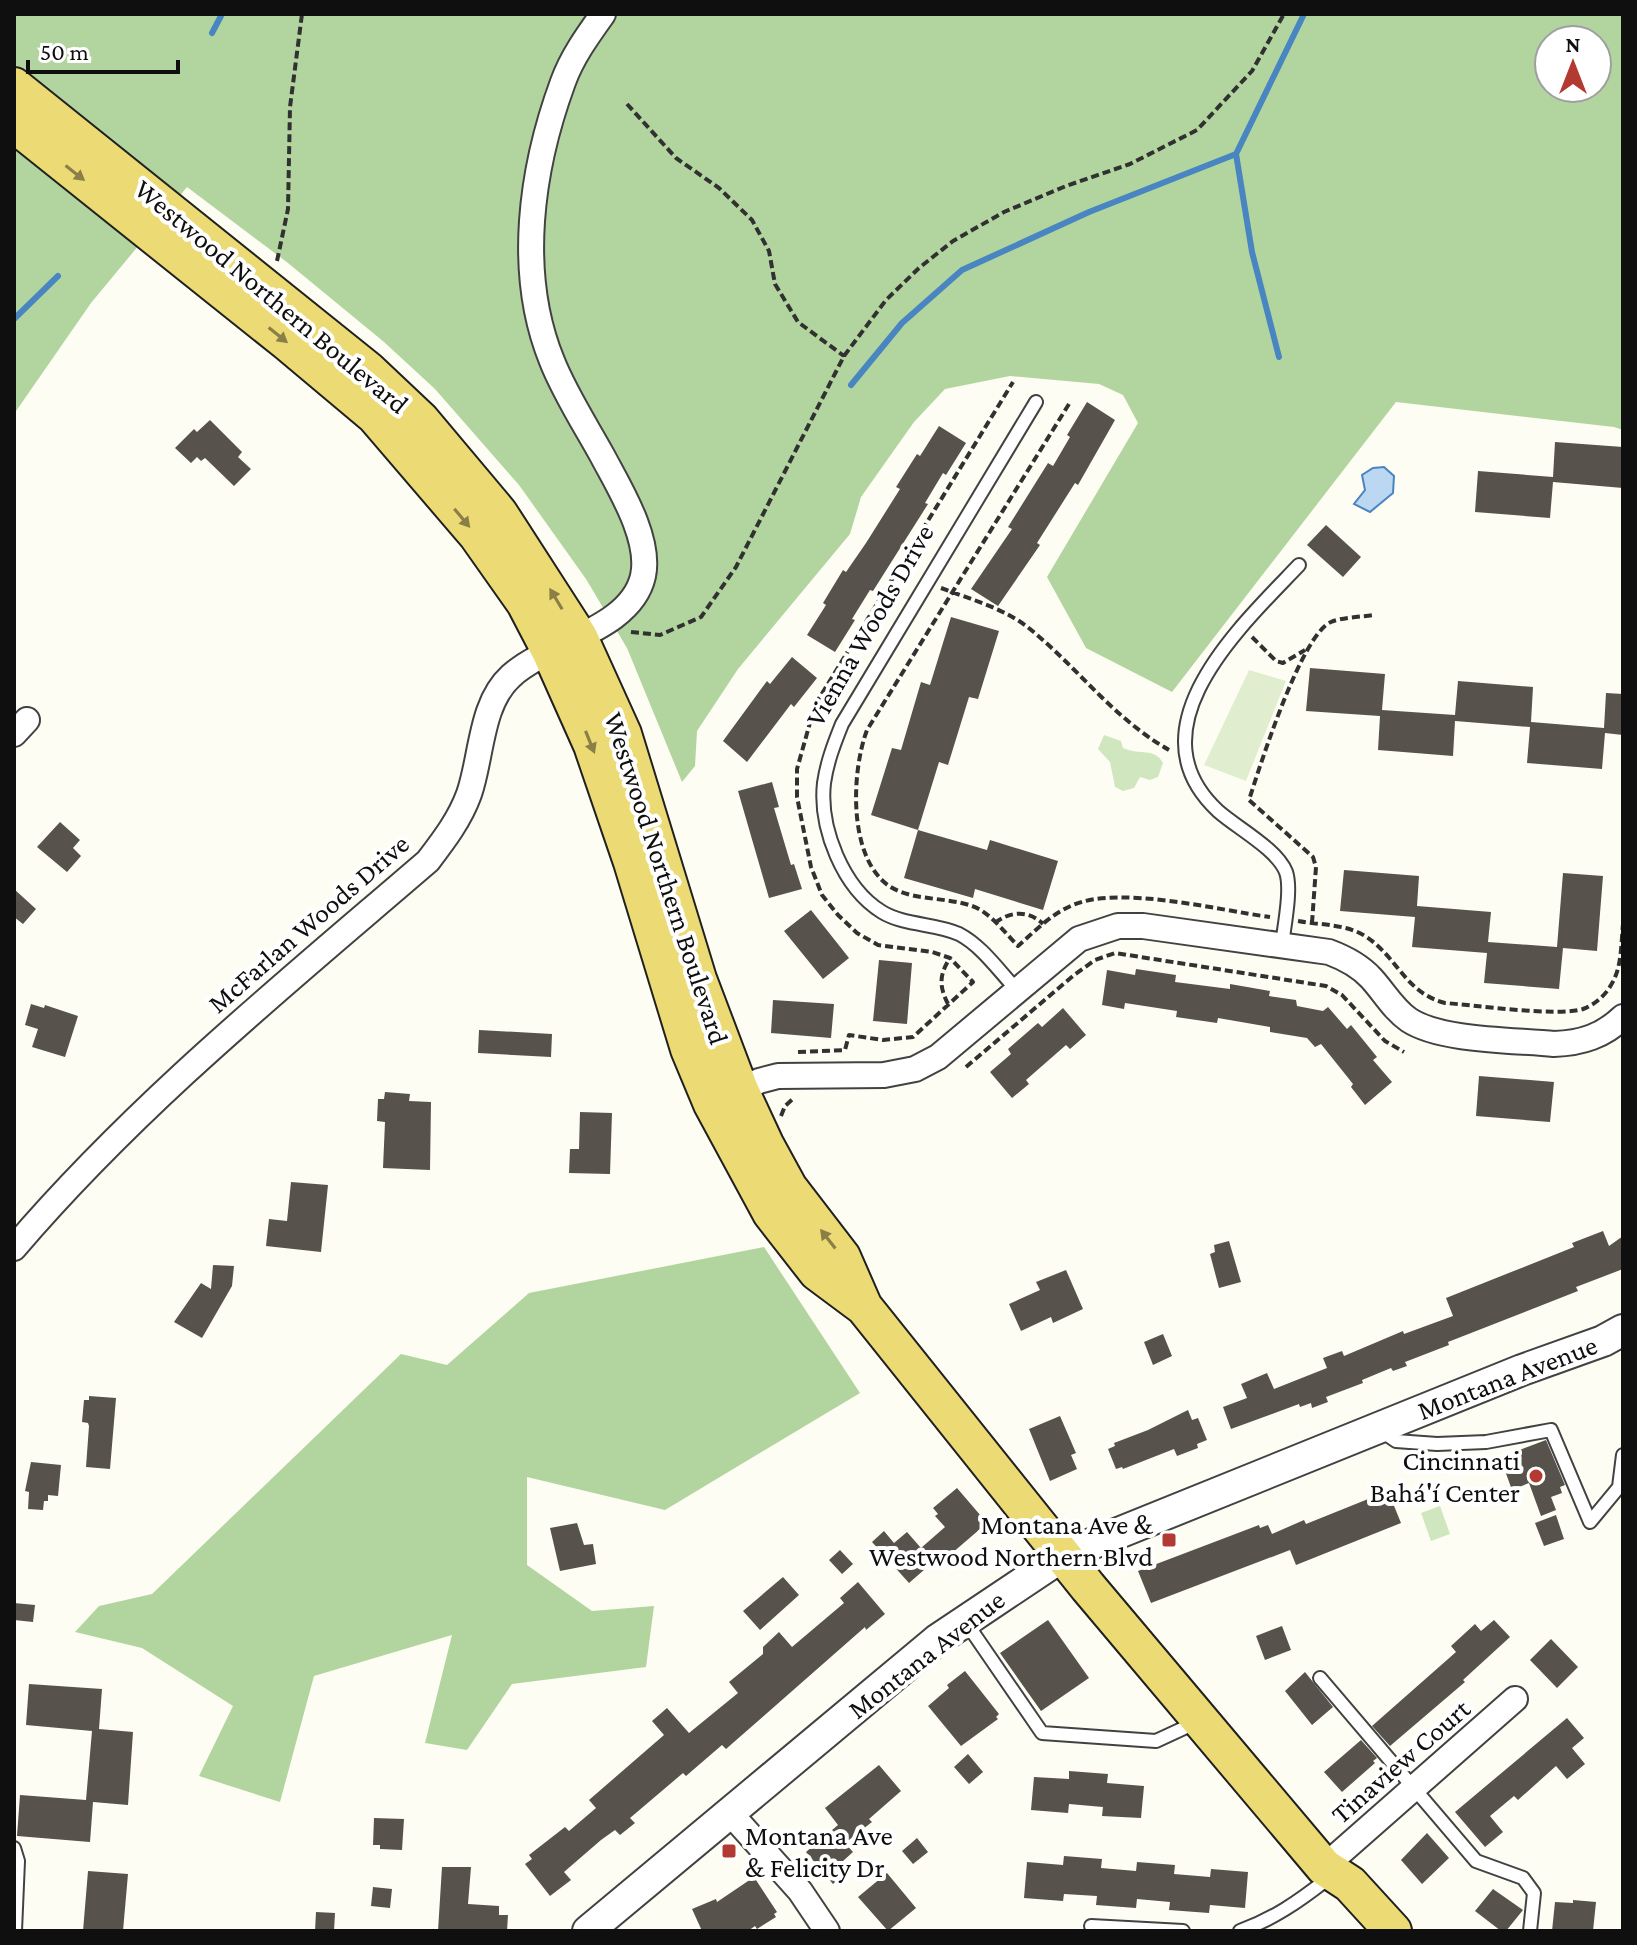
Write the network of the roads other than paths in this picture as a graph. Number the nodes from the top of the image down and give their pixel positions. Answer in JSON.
{"nodes":[{"id":1,"x":603,"y":14,"type":"edge"},
{"id":2,"x":14,"y":86,"type":"edge"},
{"id":3,"x":14,"y":124,"type":"edge"},
{"id":4,"x":231,"y":278,"type":"junction"},
{"id":5,"x":1036,"y":402,"type":"dead end"},
{"id":6,"x":1299,"y":565,"type":"dead end"},
{"id":7,"x":564,"y":644,"type":"junction"},
{"id":8,"x":1282,"y":945,"type":"junction"},
{"id":9,"x":1016,"y":989,"type":"junction"},
{"id":10,"x":1623,"y":1017,"type":"edge"},
{"id":11,"x":726,"y":1097,"type":"junction"},
{"id":12,"x":14,"y":1248,"type":"edge"},
{"id":13,"x":1622,"y":1333,"type":"edge"},
{"id":14,"x":1377,"y":1428,"type":"junction"},
{"id":15,"x":1623,"y":1455,"type":"edge"},
{"id":16,"x":1064,"y":1555,"type":"junction"},
{"id":17,"x":965,"y":1621,"type":"junction"},
{"id":18,"x":1320,"y":1678,"type":"dead end"},
{"id":19,"x":1515,"y":1699,"type":"dead end"},
{"id":20,"x":1200,"y":1720,"type":"junction"},
{"id":21,"x":1414,"y":1788,"type":"junction"},
{"id":22,"x":730,"y":1813,"type":"junction"},
{"id":23,"x":14,"y":1848,"type":"edge"},
{"id":24,"x":1328,"y":1874,"type":"junction"},
{"id":25,"x":1091,"y":1926,"type":"dead end"},
{"id":26,"x":15,"y":1931,"type":"edge"},
{"id":27,"x":588,"y":1931,"type":"edge"},
{"id":28,"x":827,"y":1931,"type":"edge"},
{"id":29,"x":1183,"y":1931,"type":"edge"},
{"id":30,"x":1240,"y":1931,"type":"edge"},
{"id":31,"x":1362,"y":1931,"type":"edge"},
{"id":32,"x":1393,"y":1931,"type":"edge"},
{"id":33,"x":1530,"y":1931,"type":"edge"}],
"edges":[{"from":1,"to":7,"type":"street","name":"McFarlan Woods Drive"},
{"from":2,"to":4,"type":"main road","name":"Westwood Northern Boulevard"},
{"from":3,"to":4,"type":"main road","name":"Westwood Northern Boulevard","one_way":true},
{"from":4,"to":7,"type":"main road","name":"Westwood Northern Boulevard","one_way":true},
{"from":7,"to":4,"type":"main road","name":"Westwood Northern Boulevard","one_way":true},
{"from":5,"to":9,"type":"lane","name":"Vienna Woods Drive"},
{"from":6,"to":8,"type":"lane"},
{"from":7,"to":11,"type":"main road","name":"Westwood Northern Boulevard"},
{"from":7,"to":12,"type":"street","name":"McFarlan Woods Drive"},
{"from":8,"to":9,"type":"street"},
{"from":8,"to":10,"type":"street"},
{"from":9,"to":11,"type":"street"},
{"from":11,"to":16,"type":"main road","name":"Westwood Northern Boulevard"},
{"from":13,"to":14,"type":"street","name":"Montana Avenue"},
{"from":14,"to":15,"type":"lane"},
{"from":14,"to":16,"type":"street","name":"Montana Avenue"},
{"from":16,"to":17,"type":"street","name":"Montana Avenue"},
{"from":16,"to":20,"type":"main road","name":"Westwood Northern Boulevard"},
{"from":17,"to":20,"type":"lane"},
{"from":17,"to":22,"type":"street","name":"Montana Avenue"},
{"from":18,"to":21,"type":"lane"},
{"from":19,"to":21,"type":"street","name":"Tinaview Court"},
{"from":20,"to":24,"type":"main road","name":"Westwood Northern Boulevard"},
{"from":21,"to":24,"type":"street","name":"Tinaview Court"},
{"from":21,"to":33,"type":"lane"},
{"from":22,"to":27,"type":"street","name":"Montana Avenue"},
{"from":22,"to":28,"type":"street"},
{"from":23,"to":26,"type":"lane"},
{"from":24,"to":30,"type":"lane"},
{"from":24,"to":31,"type":"main road","name":"Westwood Northern Boulevard"},
{"from":24,"to":32,"type":"main road","name":"Westwood Northern Boulevard"},
{"from":25,"to":29,"type":"lane"}]}
